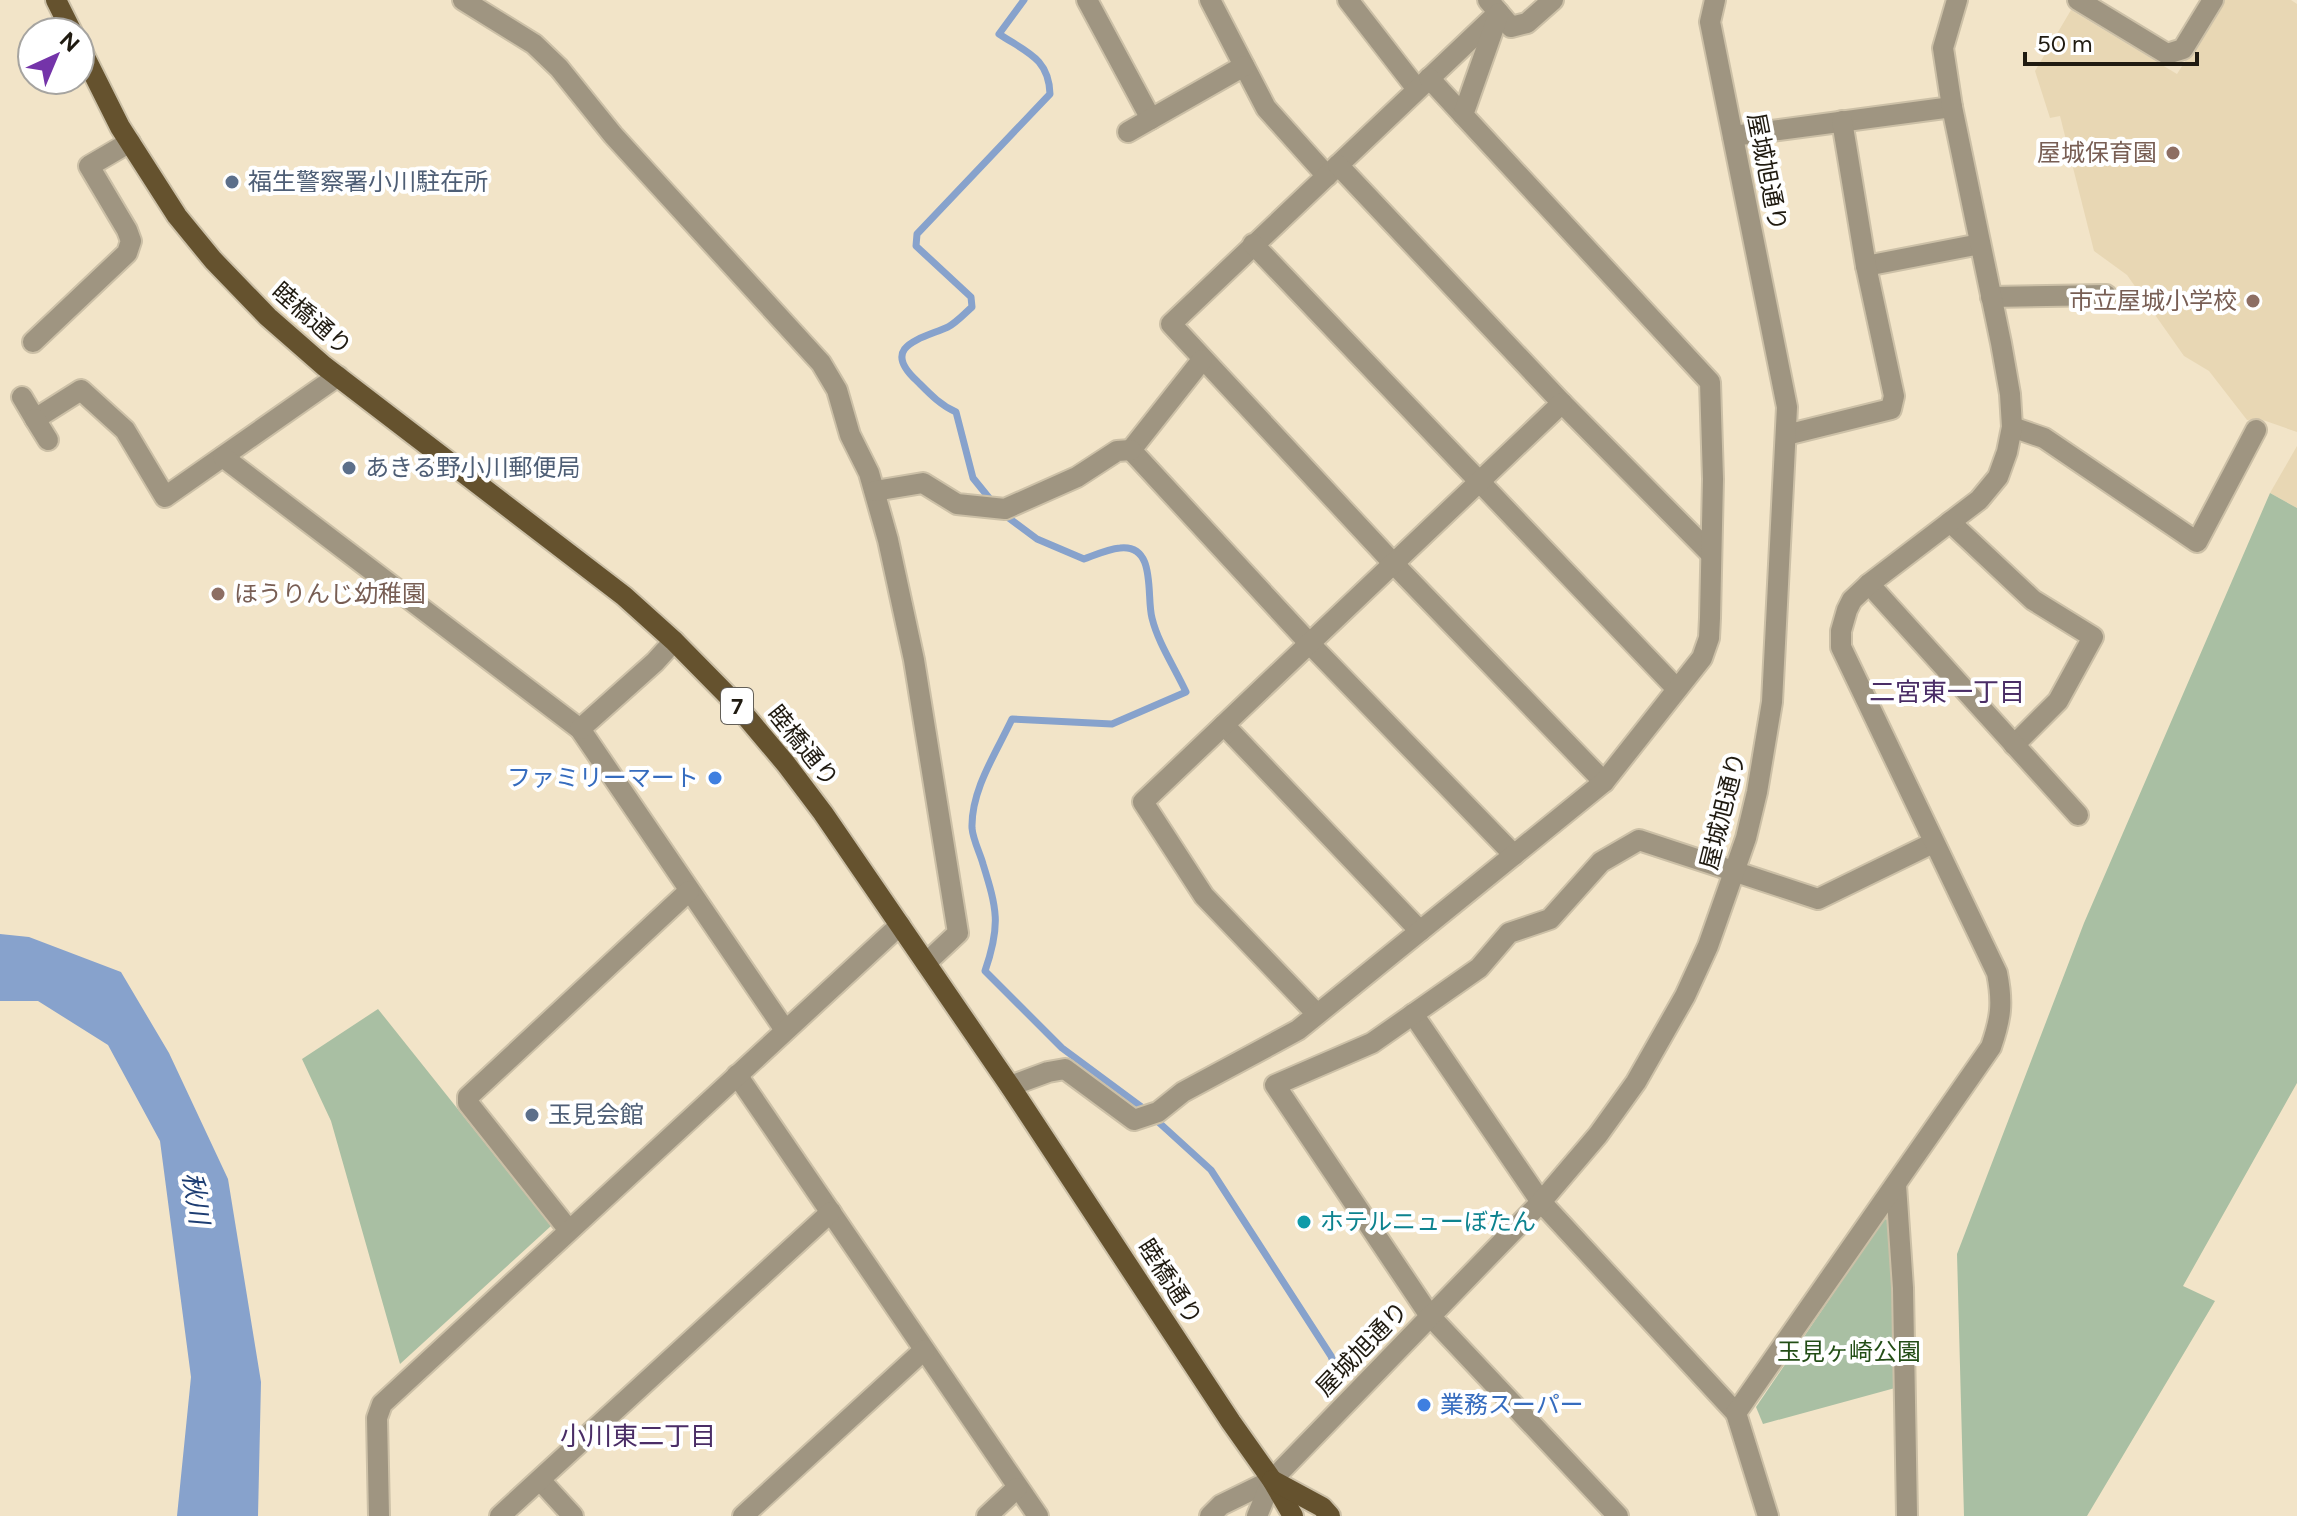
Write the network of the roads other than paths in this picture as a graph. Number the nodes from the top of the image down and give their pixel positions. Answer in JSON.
{"nodes":[{"id":1,"x":463,"y":0,"type":"edge"},
{"id":2,"x":1087,"y":0,"type":"edge"},
{"id":3,"x":1210,"y":0,"type":"edge"},
{"id":4,"x":1348,"y":0,"type":"edge"},
{"id":5,"x":1553,"y":0,"type":"edge"},
{"id":6,"x":1715,"y":0,"type":"edge"},
{"id":7,"x":1957,"y":0,"type":"edge"},
{"id":8,"x":2078,"y":0,"type":"edge"},
{"id":9,"x":2213,"y":0,"type":"edge"},
{"id":10,"x":1494,"y":6,"type":"edge"},
{"id":11,"x":1244,"y":66,"type":"junction"},
{"id":12,"x":96,"y":77,"type":"edge"},
{"id":13,"x":1423,"y":83,"type":"junction"},
{"id":14,"x":1952,"y":107,"type":"junction"},
{"id":15,"x":1463,"y":115,"type":"junction"},
{"id":16,"x":1151,"y":119,"type":"junction"},
{"id":17,"x":1842,"y":121,"type":"junction"},
{"id":18,"x":1128,"y":132,"type":"dead end"},
{"id":19,"x":1733,"y":136,"type":"junction"},
{"id":20,"x":130,"y":142,"type":"junction"},
{"id":21,"x":1332,"y":170,"type":"junction"},
{"id":22,"x":1253,"y":244,"type":"junction"},
{"id":23,"x":1980,"y":244,"type":"junction"},
{"id":24,"x":1866,"y":266,"type":"junction"},
{"id":25,"x":2106,"y":295,"type":"dead end"},
{"id":26,"x":1991,"y":297,"type":"junction"},
{"id":27,"x":33,"y":342,"type":"dead end"},
{"id":28,"x":1202,"y":360,"type":"junction"},
{"id":29,"x":338,"y":376,"type":"junction"},
{"id":30,"x":22,"y":397,"type":"dead end"},
{"id":31,"x":1562,"y":403,"type":"junction"},
{"id":32,"x":35,"y":419,"type":"junction"},
{"id":33,"x":2012,"y":427,"type":"junction"},
{"id":34,"x":2256,"y":430,"type":"dead end"},
{"id":35,"x":1786,"y":435,"type":"junction"},
{"id":36,"x":48,"y":440,"type":"dead end"},
{"id":37,"x":1131,"y":450,"type":"junction"},
{"id":38,"x":223,"y":457,"type":"junction"},
{"id":39,"x":1479,"y":481,"type":"junction"},
{"id":40,"x":875,"y":491,"type":"junction"},
{"id":41,"x":1950,"y":522,"type":"junction"},
{"id":42,"x":1711,"y":554,"type":"junction"},
{"id":43,"x":1393,"y":563,"type":"junction"},
{"id":44,"x":1869,"y":584,"type":"junction"},
{"id":45,"x":674,"y":641,"type":"junction"},
{"id":46,"x":1310,"y":644,"type":"junction"},
{"id":47,"x":1677,"y":689,"type":"junction"},
{"id":48,"x":1224,"y":725,"type":"junction"},
{"id":49,"x":580,"y":729,"type":"junction"},
{"id":50,"x":2014,"y":745,"type":"junction"},
{"id":51,"x":1604,"y":782,"type":"junction"},
{"id":52,"x":2078,"y":815,"type":"dead end"},
{"id":53,"x":1933,"y":843,"type":"junction"},
{"id":54,"x":1514,"y":855,"type":"junction"},
{"id":55,"x":1736,"y":870,"type":"junction"},
{"id":56,"x":689,"y":891,"type":"junction"},
{"id":57,"x":900,"y":925,"type":"junction"},
{"id":58,"x":1420,"y":931,"type":"junction"},
{"id":59,"x":926,"y":963,"type":"junction"},
{"id":60,"x":1317,"y":1014,"type":"junction"},
{"id":61,"x":1413,"y":1014,"type":"junction"},
{"id":62,"x":785,"y":1030,"type":"junction"},
{"id":63,"x":737,"y":1075,"type":"junction"},
{"id":64,"x":1010,"y":1086,"type":"junction"},
{"id":65,"x":1896,"y":1185,"type":"junction"},
{"id":66,"x":1541,"y":1202,"type":"junction"},
{"id":67,"x":831,"y":1212,"type":"junction"},
{"id":68,"x":568,"y":1229,"type":"junction"},
{"id":69,"x":1430,"y":1316,"type":"junction"},
{"id":70,"x":924,"y":1350,"type":"junction"},
{"id":71,"x":1736,"y":1413,"type":"junction"},
{"id":72,"x":540,"y":1480,"type":"junction"},
{"id":73,"x":1272,"y":1480,"type":"junction"},
{"id":74,"x":1017,"y":1488,"type":"junction"},
{"id":75,"x":379,"y":1516,"type":"edge"},
{"id":76,"x":500,"y":1516,"type":"edge"},
{"id":77,"x":573,"y":1516,"type":"edge"},
{"id":78,"x":743,"y":1516,"type":"edge"},
{"id":79,"x":987,"y":1516,"type":"edge"},
{"id":80,"x":1038,"y":1516,"type":"edge"},
{"id":81,"x":1210,"y":1516,"type":"edge"},
{"id":82,"x":1257,"y":1516,"type":"edge"},
{"id":83,"x":1293,"y":1516,"type":"edge"},
{"id":84,"x":1330,"y":1516,"type":"edge"},
{"id":85,"x":1618,"y":1516,"type":"edge"},
{"id":86,"x":1768,"y":1516,"type":"edge"},
{"id":87,"x":1907,"y":1516,"type":"edge"}],
"edges":[{"from":1,"to":40,"type":"street"},
{"from":2,"to":16,"type":"street"},
{"from":3,"to":11,"type":"street"},
{"from":4,"to":13,"type":"street"},
{"from":5,"to":10,"type":"street"},
{"from":6,"to":19,"type":"street","name":"屋城旭通り"},
{"from":7,"to":14,"type":"street"},
{"from":8,"to":9,"type":"street"},
{"from":10,"to":13,"type":"street"},
{"from":10,"to":15,"type":"street"},
{"from":11,"to":16,"type":"street"},
{"from":11,"to":21,"type":"street"},
{"from":12,"to":20,"type":"main road","name":"睦橋通り","number":"7"},
{"from":13,"to":15,"type":"street"},
{"from":13,"to":21,"type":"street"},
{"from":14,"to":17,"type":"street"},
{"from":14,"to":23,"type":"street"},
{"from":15,"to":42,"type":"street"},
{"from":16,"to":18,"type":"street"},
{"from":17,"to":19,"type":"street"},
{"from":17,"to":24,"type":"street"},
{"from":19,"to":35,"type":"street","name":"屋城旭通り"},
{"from":20,"to":27,"type":"street"},
{"from":20,"to":29,"type":"main road","name":"睦橋通り","number":"7"},
{"from":21,"to":22,"type":"street"},
{"from":21,"to":31,"type":"street"},
{"from":22,"to":28,"type":"street"},
{"from":22,"to":39,"type":"street"},
{"from":23,"to":24,"type":"street"},
{"from":23,"to":26,"type":"street"},
{"from":24,"to":35,"type":"street"},
{"from":25,"to":26,"type":"street"},
{"from":26,"to":33,"type":"street"},
{"from":28,"to":37,"type":"street"},
{"from":28,"to":43,"type":"street"},
{"from":29,"to":38,"type":"street"},
{"from":29,"to":45,"type":"main road","name":"睦橋通り","number":"7"},
{"from":30,"to":32,"type":"street"},
{"from":31,"to":39,"type":"street"},
{"from":31,"to":42,"type":"street"},
{"from":32,"to":36,"type":"street"},
{"from":32,"to":38,"type":"street"},
{"from":33,"to":34,"type":"street"},
{"from":33,"to":41,"type":"street"},
{"from":35,"to":55,"type":"street","name":"屋城旭通り"},
{"from":37,"to":40,"type":"street"},
{"from":37,"to":46,"type":"street"},
{"from":38,"to":49,"type":"street"},
{"from":39,"to":43,"type":"street"},
{"from":39,"to":47,"type":"street"},
{"from":40,"to":59,"type":"street"},
{"from":41,"to":44,"type":"street"},
{"from":41,"to":50,"type":"street"},
{"from":42,"to":47,"type":"street"},
{"from":43,"to":46,"type":"street"},
{"from":43,"to":51,"type":"street"},
{"from":44,"to":50,"type":"street"},
{"from":44,"to":53,"type":"street"},
{"from":45,"to":49,"type":"street"},
{"from":45,"to":57,"type":"main road","name":"睦橋通り","number":"7"},
{"from":46,"to":48,"type":"street"},
{"from":46,"to":54,"type":"street"},
{"from":47,"to":51,"type":"street"},
{"from":48,"to":58,"type":"street"},
{"from":48,"to":60,"type":"street"},
{"from":49,"to":56,"type":"street"},
{"from":50,"to":52,"type":"street"},
{"from":51,"to":54,"type":"street"},
{"from":53,"to":55,"type":"street"},
{"from":53,"to":65,"type":"street"},
{"from":54,"to":58,"type":"street"},
{"from":55,"to":61,"type":"street"},
{"from":55,"to":66,"type":"street","name":"屋城旭通り"},
{"from":56,"to":62,"type":"street"},
{"from":56,"to":68,"type":"street"},
{"from":57,"to":59,"type":"main road","name":"睦橋通り","number":"7"},
{"from":57,"to":62,"type":"street"},
{"from":58,"to":60,"type":"street"},
{"from":59,"to":64,"type":"main road","name":"睦橋通り","number":"7"},
{"from":60,"to":64,"type":"street"},
{"from":61,"to":66,"type":"street"},
{"from":61,"to":69,"type":"street"},
{"from":62,"to":63,"type":"street"},
{"from":63,"to":67,"type":"street"},
{"from":63,"to":68,"type":"street"},
{"from":64,"to":73,"type":"main road","name":"睦橋通り","number":"7"},
{"from":65,"to":71,"type":"street"},
{"from":65,"to":87,"type":"street"},
{"from":66,"to":69,"type":"street","name":"屋城旭通り"},
{"from":66,"to":71,"type":"street"},
{"from":67,"to":70,"type":"street"},
{"from":67,"to":72,"type":"street"},
{"from":68,"to":75,"type":"street"},
{"from":69,"to":73,"type":"street","name":"屋城旭通り"},
{"from":69,"to":85,"type":"street"},
{"from":70,"to":74,"type":"street"},
{"from":70,"to":78,"type":"street"},
{"from":71,"to":86,"type":"street"},
{"from":72,"to":76,"type":"street"},
{"from":72,"to":77,"type":"street"},
{"from":73,"to":81,"type":"street","name":"屋城旭通り"},
{"from":73,"to":82,"type":"street","name":"屋城旭通り"},
{"from":73,"to":83,"type":"main road","name":"睦橋通り","number":"7"},
{"from":73,"to":84,"type":"main road","name":"睦橋通り","number":"7"},
{"from":74,"to":79,"type":"street"},
{"from":74,"to":80,"type":"street"}]}
